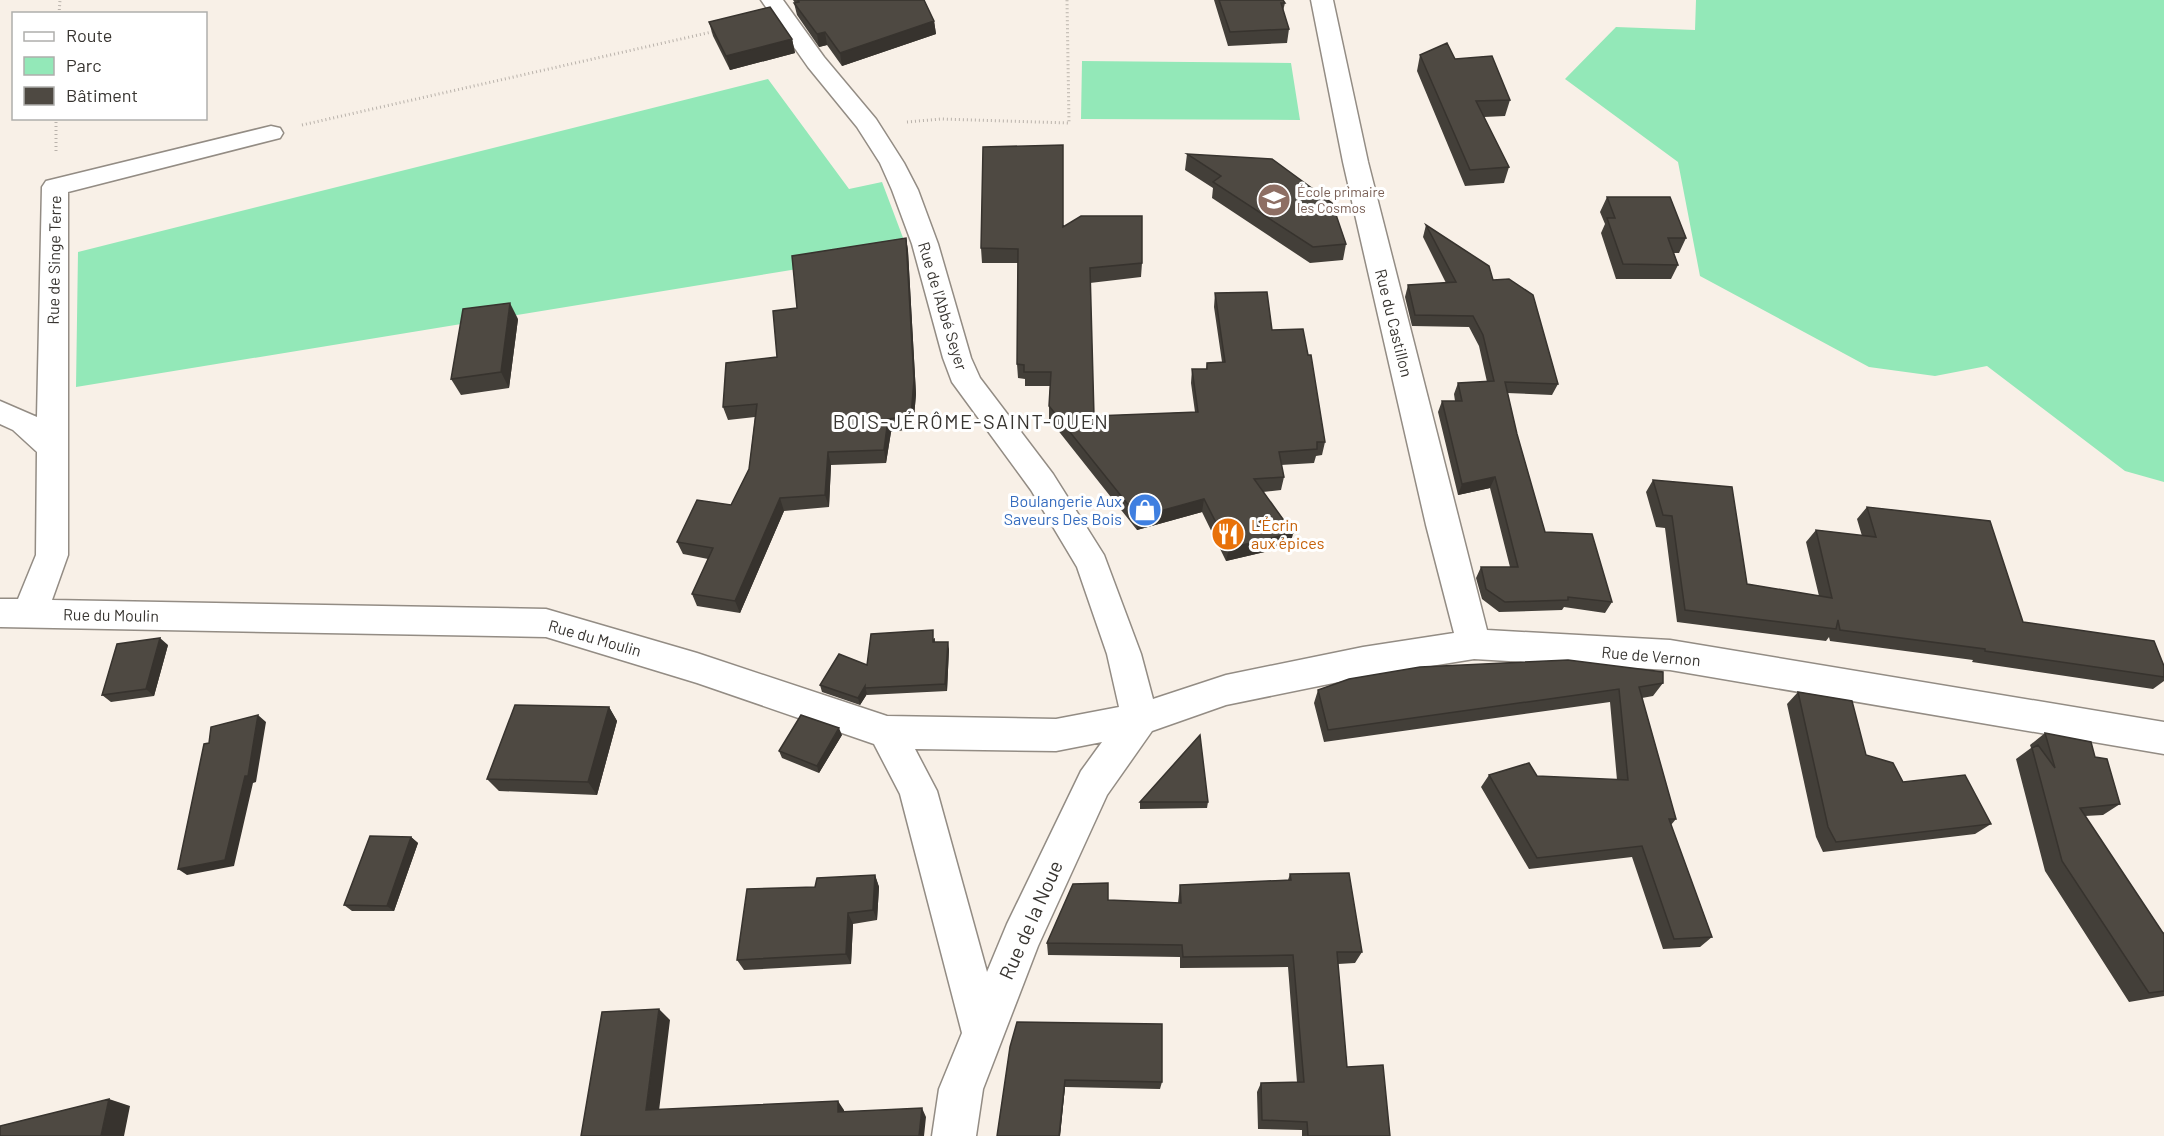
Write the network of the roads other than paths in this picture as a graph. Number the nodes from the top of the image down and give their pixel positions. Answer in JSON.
{"nodes":[{"id":1,"x":1322,"y":0,"type":"edge"},
{"id":2,"x":778,"y":8,"type":"edge"},
{"id":3,"x":271,"y":133,"type":"road end"},
{"id":4,"x":0,"y":412,"type":"edge"},
{"id":5,"x":52,"y":448,"type":"junction"},
{"id":6,"x":15,"y":613,"type":"edge"},
{"id":7,"x":1474,"y":644,"type":"junction"},
{"id":8,"x":1140,"y":718,"type":"junction"},
{"id":9,"x":887,"y":732,"type":"junction"},
{"id":10,"x":2164,"y":738,"type":"edge"},
{"id":11,"x":983,"y":1033,"type":"junction"},
{"id":12,"x":954,"y":1136,"type":"edge"}],
"edges":[{"from":1,"to":7,"type":"street","name":"Rue du Castillon"},
{"from":2,"to":8,"type":"street","name":"Rue de l'Abbé Seyer"},
{"from":3,"to":5,"type":"street","name":"Rue de Singe Terre"},
{"from":4,"to":5,"type":"street"},
{"from":5,"to":6,"type":"street"},
{"from":6,"to":9,"type":"street","name":"Rue du Moulin"},
{"from":7,"to":8,"type":"street","name":"Rue de Vernon"},
{"from":7,"to":10,"type":"street","name":"Rue de Vernon"},
{"from":8,"to":9,"type":"street","name":"Rue du Moulin"},
{"from":8,"to":11,"type":"street","name":"Rue de la Noue"},
{"from":9,"to":11,"type":"street"},
{"from":11,"to":12,"type":"street","name":"Rue de la Noue"}]}
